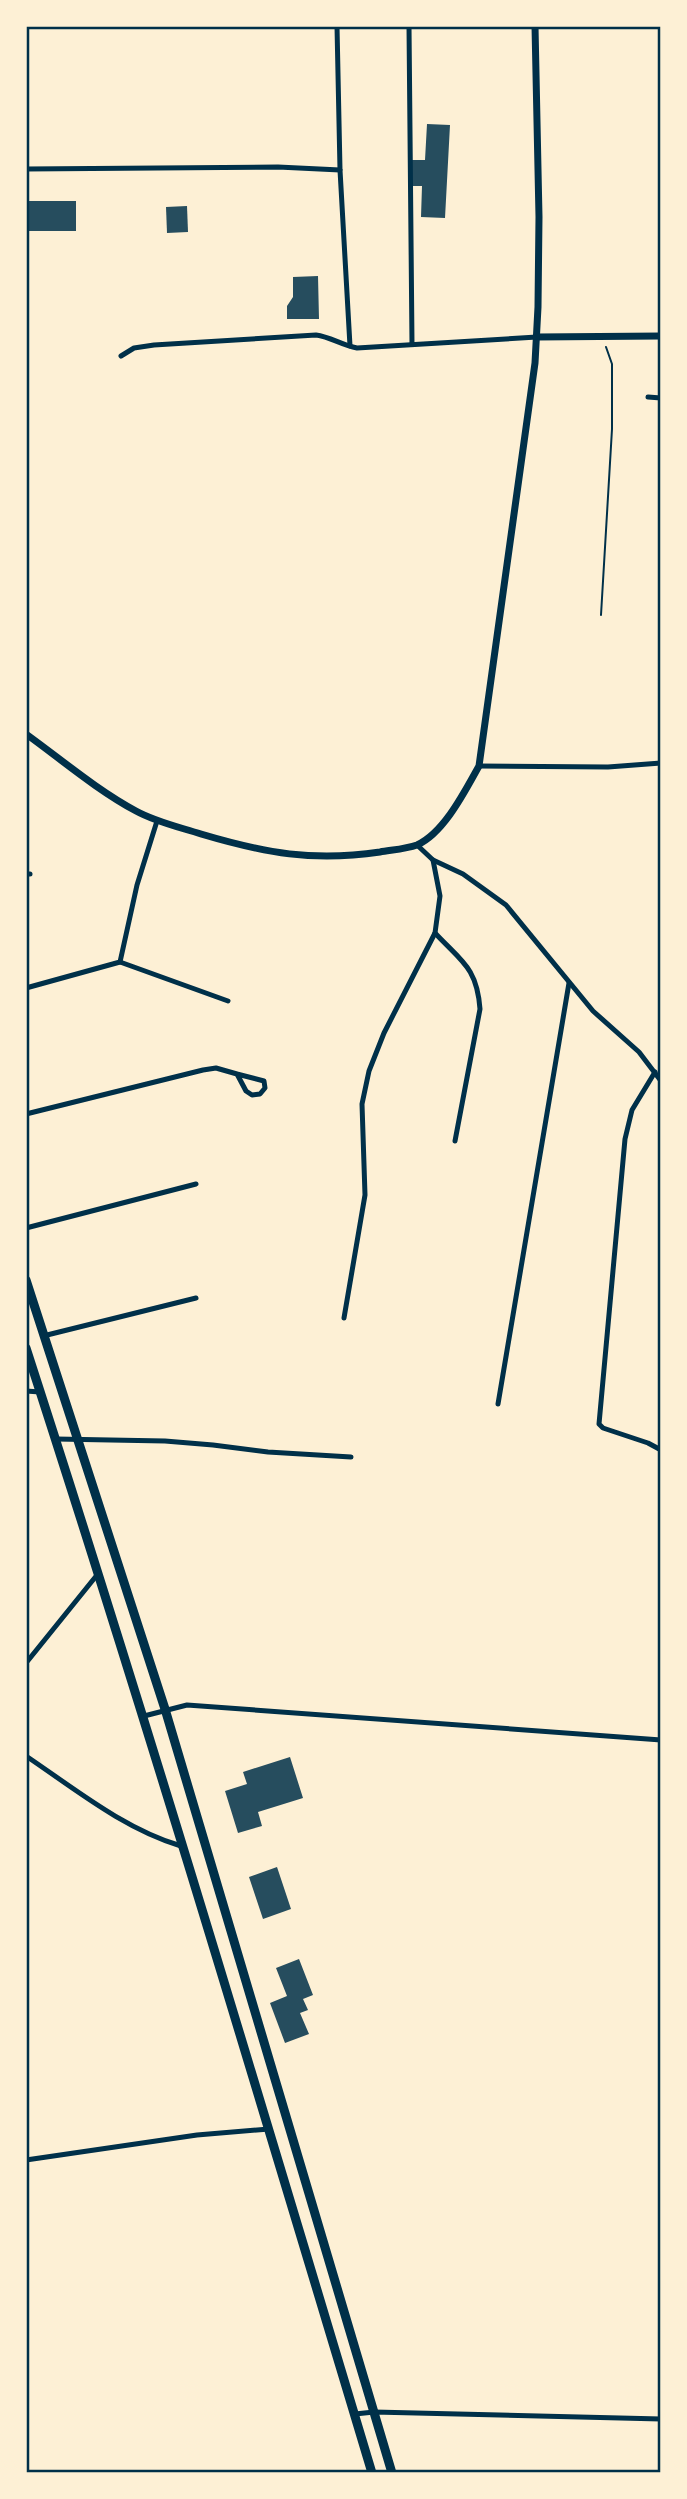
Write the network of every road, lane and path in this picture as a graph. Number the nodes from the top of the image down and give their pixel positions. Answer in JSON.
{"nodes":[{"id":1,"x":337,"y":26,"type":"edge"},
{"id":2,"x":409,"y":26,"type":"edge"},
{"id":3,"x":536,"y":26,"type":"edge"},
{"id":4,"x":26,"y":169,"type":"edge"},
{"id":5,"x":340,"y":170,"type":"junction"},
{"id":6,"x":603,"y":336,"type":"junction"},
{"id":7,"x":661,"y":336,"type":"edge"},
{"id":8,"x":537,"y":337,"type":"junction"},
{"id":9,"x":412,"y":344,"type":"junction"},
{"id":10,"x":350,"y":346,"type":"junction"},
{"id":11,"x":121,"y":356,"type":"dead end"},
{"id":12,"x":648,"y":397,"type":"dead end"},
{"id":13,"x":661,"y":398,"type":"edge"},
{"id":14,"x":601,"y":615,"type":"dead end"},
{"id":15,"x":26,"y":734,"type":"edge"},
{"id":16,"x":661,"y":763,"type":"edge"},
{"id":17,"x":479,"y":766,"type":"junction"},
{"id":18,"x":158,"y":821,"type":"junction"},
{"id":19,"x":417,"y":845,"type":"junction"},
{"id":20,"x":433,"y":860,"type":"junction"},
{"id":21,"x":435,"y":933,"type":"junction"},
{"id":22,"x":120,"y":962,"type":"junction"},
{"id":23,"x":569,"y":984,"type":"junction"},
{"id":24,"x":26,"y":988,"type":"edge"},
{"id":25,"x":229,"y":1001,"type":"dead end"},
{"id":26,"x":655,"y":1072,"type":"junction"},
{"id":27,"x":237,"y":1073,"type":"junction"},
{"id":28,"x":661,"y":1081,"type":"edge"},
{"id":29,"x":26,"y":1114,"type":"edge"},
{"id":30,"x":455,"y":1140,"type":"dead end"},
{"id":31,"x":196,"y":1184,"type":"dead end"},
{"id":32,"x":26,"y":1228,"type":"edge"},
{"id":33,"x":26,"y":1280,"type":"edge"},
{"id":34,"x":196,"y":1298,"type":"dead end"},
{"id":35,"x":344,"y":1318,"type":"dead end"},
{"id":36,"x":43,"y":1336,"type":"junction"},
{"id":37,"x":26,"y":1348,"type":"edge"},
{"id":38,"x":26,"y":1391,"type":"edge"},
{"id":39,"x":40,"y":1392,"type":"junction"},
{"id":40,"x":498,"y":1404,"type":"dead end"},
{"id":41,"x":56,"y":1439,"type":"junction"},
{"id":42,"x":78,"y":1440,"type":"junction"},
{"id":43,"x":661,"y":1450,"type":"edge"},
{"id":44,"x":351,"y":1457,"type":"dead end"},
{"id":45,"x":97,"y":1575,"type":"junction"},
{"id":46,"x":26,"y":1663,"type":"edge"},
{"id":47,"x":165,"y":1709,"type":"junction"},
{"id":48,"x":144,"y":1716,"type":"junction"},
{"id":49,"x":661,"y":1740,"type":"edge"},
{"id":50,"x":26,"y":1756,"type":"edge"},
{"id":51,"x":181,"y":1846,"type":"junction"},
{"id":52,"x":269,"y":2129,"type":"junction"},
{"id":53,"x":26,"y":2161,"type":"edge"},
{"id":54,"x":374,"y":2412,"type":"junction"},
{"id":55,"x":355,"y":2414,"type":"junction"},
{"id":56,"x":661,"y":2419,"type":"edge"},
{"id":57,"x":372,"y":2473,"type":"edge"},
{"id":58,"x":392,"y":2473,"type":"edge"}],
"edges":[{"from":1,"to":5,"type":"street"},
{"from":2,"to":9,"type":"street"},
{"from":3,"to":8,"type":"street"},
{"from":4,"to":5,"type":"street"},
{"from":5,"to":10,"type":"street"},
{"from":6,"to":7,"type":"street"},
{"from":6,"to":8,"type":"street"},
{"from":6,"to":14,"type":"path"},
{"from":8,"to":9,"type":"street"},
{"from":8,"to":17,"type":"street"},
{"from":9,"to":10,"type":"street"},
{"from":10,"to":11,"type":"street"},
{"from":12,"to":13,"type":"street"},
{"from":15,"to":18,"type":"street"},
{"from":16,"to":17,"type":"street"},
{"from":17,"to":19,"type":"street"},
{"from":18,"to":19,"type":"street"},
{"from":18,"to":22,"type":"street"},
{"from":19,"to":20,"type":"street"},
{"from":20,"to":21,"type":"street"},
{"from":20,"to":23,"type":"street"},
{"from":21,"to":30,"type":"street"},
{"from":21,"to":35,"type":"street"},
{"from":22,"to":24,"type":"street"},
{"from":22,"to":25,"type":"street"},
{"from":23,"to":26,"type":"street"},
{"from":23,"to":40,"type":"street"},
{"from":26,"to":28,"type":"street"},
{"from":26,"to":43,"type":"street"},
{"from":27,"to":27,"type":"street"},
{"from":27,"to":29,"type":"street"},
{"from":31,"to":32,"type":"street"},
{"from":33,"to":36,"type":"highway"},
{"from":34,"to":36,"type":"street"},
{"from":36,"to":42,"type":"highway"},
{"from":37,"to":39,"type":"highway"},
{"from":38,"to":39,"type":"street"},
{"from":39,"to":41,"type":"highway"},
{"from":41,"to":42,"type":"street"},
{"from":41,"to":45,"type":"highway"},
{"from":42,"to":44,"type":"street"},
{"from":42,"to":47,"type":"highway"},
{"from":45,"to":46,"type":"street"},
{"from":45,"to":48,"type":"highway"},
{"from":47,"to":48,"type":"street"},
{"from":47,"to":49,"type":"street"},
{"from":47,"to":54,"type":"highway"},
{"from":48,"to":51,"type":"highway"},
{"from":50,"to":51,"type":"street"},
{"from":51,"to":52,"type":"highway"},
{"from":52,"to":53,"type":"street"},
{"from":52,"to":55,"type":"highway"},
{"from":54,"to":55,"type":"street"},
{"from":54,"to":56,"type":"street"},
{"from":54,"to":58,"type":"highway"},
{"from":55,"to":57,"type":"highway"}]}
